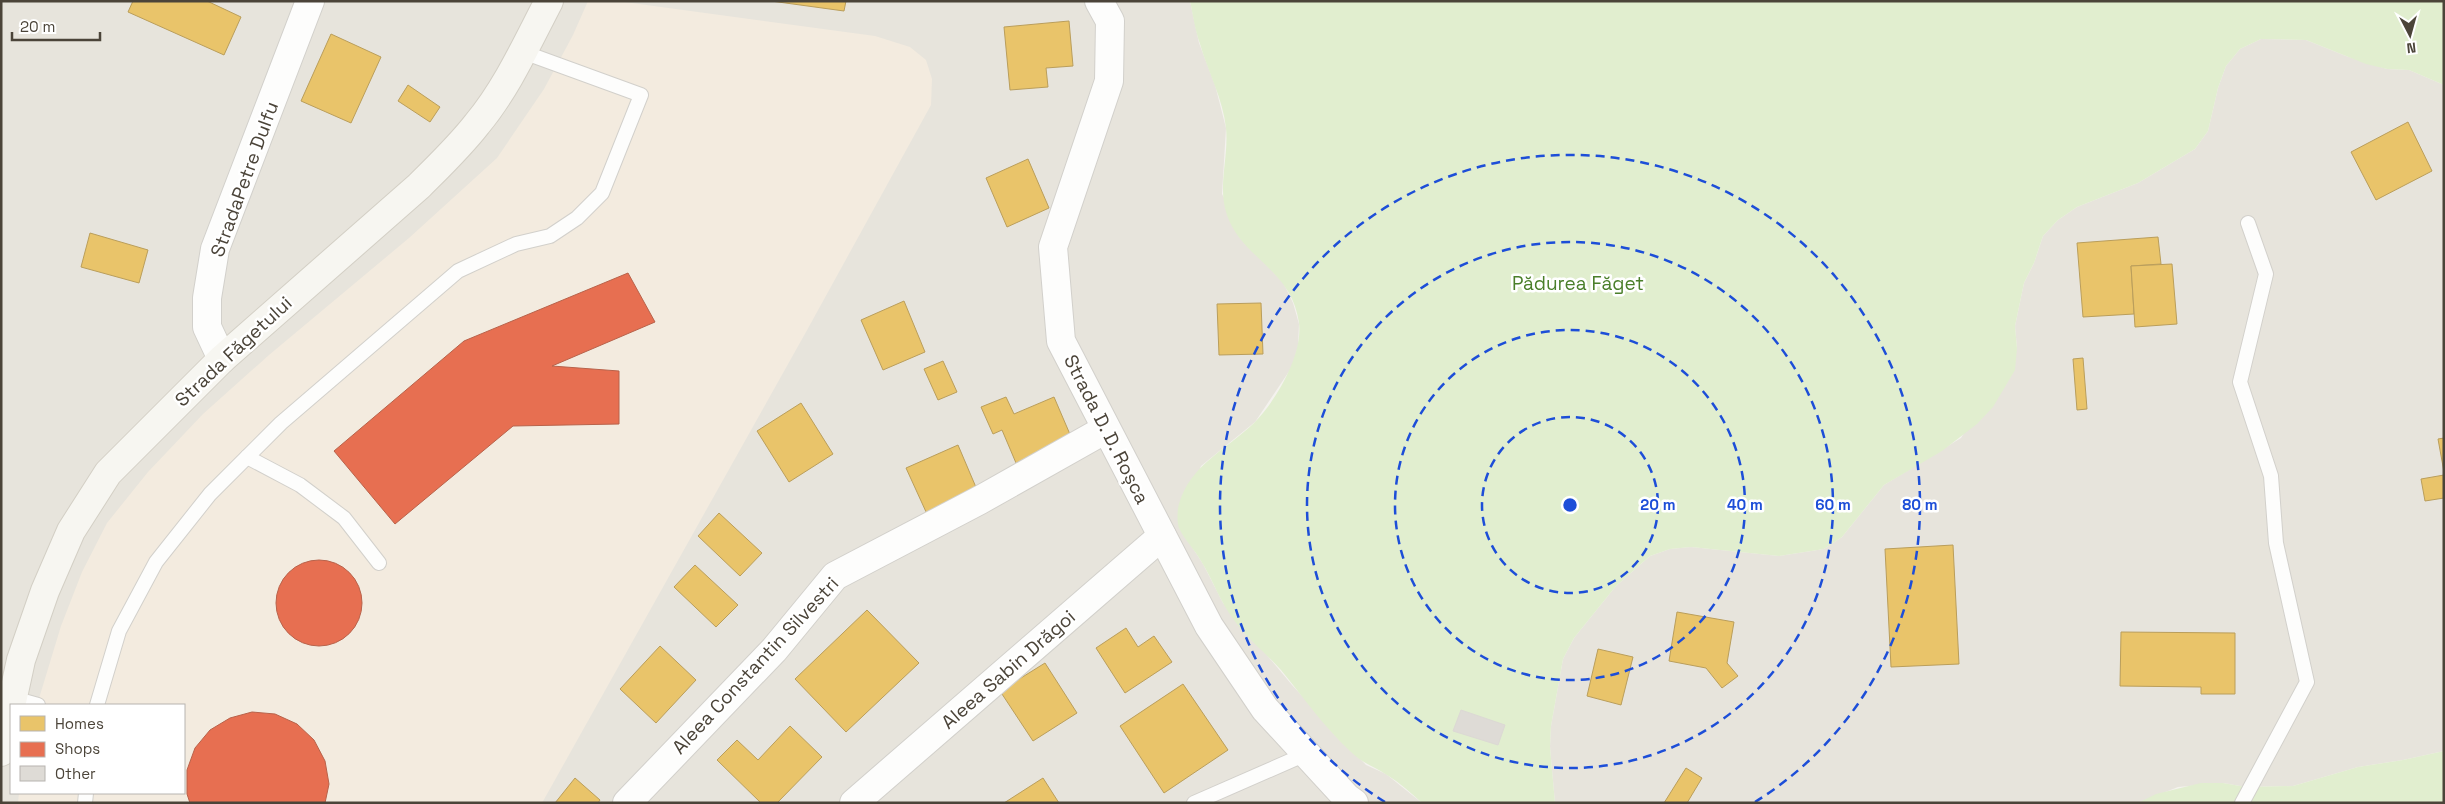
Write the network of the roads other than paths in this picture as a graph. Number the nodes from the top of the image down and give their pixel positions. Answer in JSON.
{"nodes":[{"id":1,"x":310,"y":1,"type":"edge"},
{"id":2,"x":549,"y":1,"type":"edge"},
{"id":3,"x":1100,"y":1,"type":"edge"},
{"id":4,"x":523,"y":52,"type":"junction"},
{"id":5,"x":2248,"y":223,"type":"dead end"},
{"id":6,"x":222,"y":358,"type":"junction"},
{"id":7,"x":1106,"y":428,"type":"junction"},
{"id":8,"x":247,"y":457,"type":"junction"},
{"id":9,"x":1162,"y":536,"type":"junction"},
{"id":10,"x":379,"y":563,"type":"dead end"},
{"id":11,"x":13,"y":698,"type":"junction"},
{"id":12,"x":12,"y":704,"type":"edge"},
{"id":13,"x":34,"y":704,"type":"edge"},
{"id":14,"x":97,"y":704,"type":"edge"},
{"id":15,"x":10,"y":712,"type":"edge"},
{"id":16,"x":1,"y":752,"type":"edge"},
{"id":17,"x":1306,"y":754,"type":"junction"},
{"id":18,"x":627,"y":803,"type":"edge"},
{"id":19,"x":854,"y":803,"type":"edge"},
{"id":20,"x":1194,"y":803,"type":"edge"},
{"id":21,"x":1354,"y":803,"type":"edge"},
{"id":22,"x":2242,"y":803,"type":"edge"}],
"edges":[{"from":1,"to":6,"type":"street","name":"StradaPetre Dulfu"},
{"from":2,"to":4,"type":"main road","name":"Strada Făgetului"},
{"from":3,"to":7,"type":"street","name":"Strada D. D. Roșca"},
{"from":4,"to":6,"type":"main road","name":"Strada Făgetului"},
{"from":4,"to":8,"type":"lane"},
{"from":5,"to":22,"type":"lane"},
{"from":6,"to":11,"type":"main road","name":"Strada Făgetului"},
{"from":7,"to":9,"type":"street","name":"Strada D. D. Roșca"},
{"from":7,"to":18,"type":"street","name":"Aleea Constantin Silvestri"},
{"from":8,"to":10,"type":"lane"},
{"from":8,"to":14,"type":"lane"},
{"from":9,"to":17,"type":"street","name":"Strada D. D. Roșca"},
{"from":9,"to":19,"type":"street","name":"Aleea Sabin Drăgoi"},
{"from":11,"to":12,"type":"main road","name":"Strada Făgetului"},
{"from":11,"to":13,"type":"lane"},
{"from":15,"to":16,"type":"main road","name":"Strada Făgetului"},
{"from":17,"to":20,"type":"lane"},
{"from":17,"to":21,"type":"street","name":"Strada D. D. Roșca"}]}
